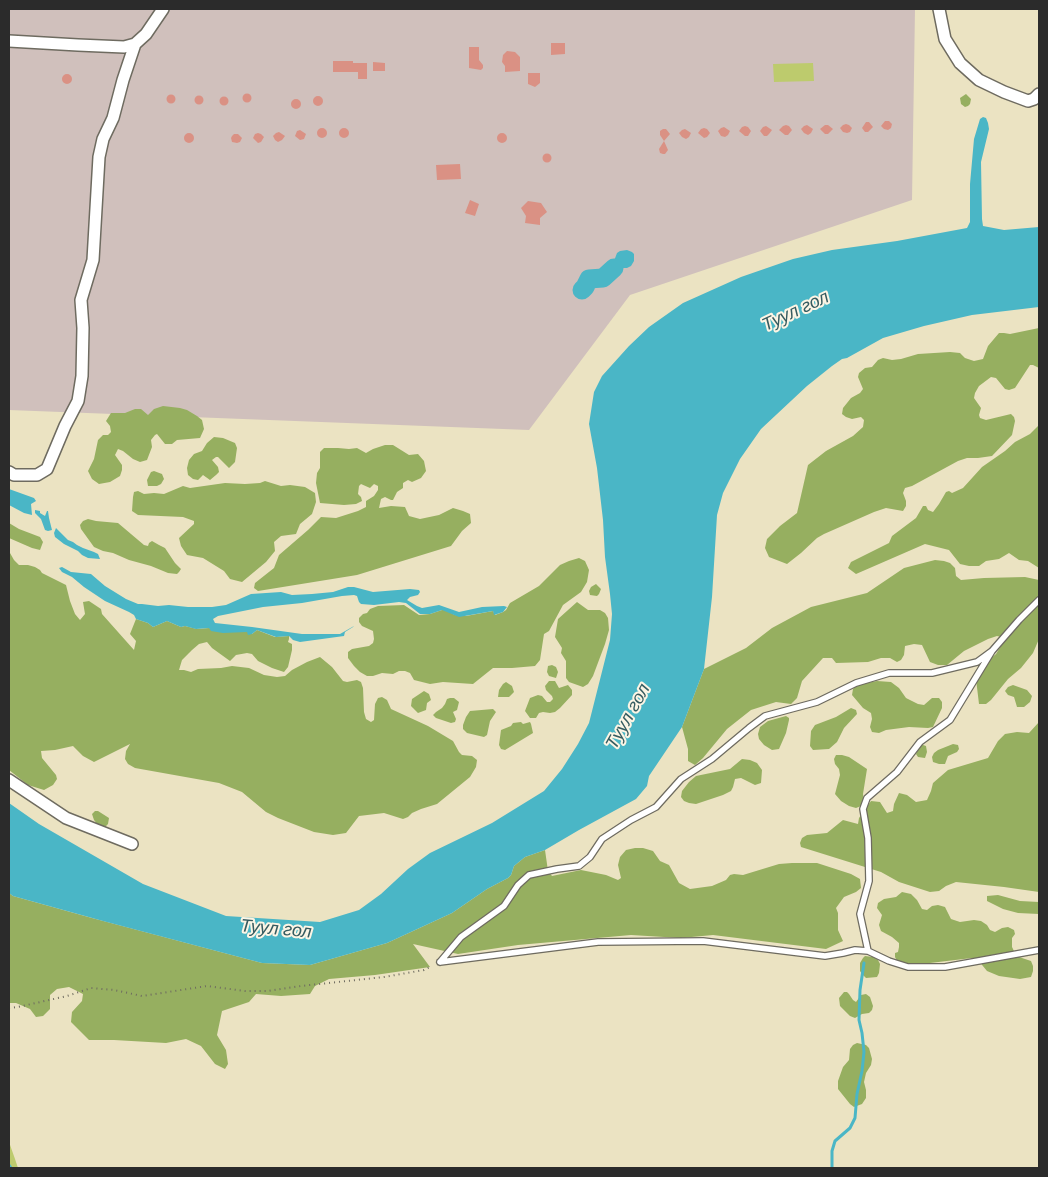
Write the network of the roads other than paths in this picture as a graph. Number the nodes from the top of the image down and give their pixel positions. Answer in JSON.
{"nodes":[{"id":1,"x":163,"y":9,"type":"edge"},
{"id":2,"x":940,"y":9,"type":"edge"},
{"id":3,"x":9,"y":41,"type":"edge"},
{"id":4,"x":135,"y":44,"type":"junction"},
{"id":5,"x":1039,"y":94,"type":"edge"},
{"id":6,"x":9,"y":472,"type":"edge"},
{"id":7,"x":1039,"y":600,"type":"edge"},
{"id":8,"x":992,"y":651,"type":"junction"},
{"id":9,"x":9,"y":780,"type":"edge"},
{"id":10,"x":132,"y":844,"type":"dead end"},
{"id":11,"x":1039,"y":950,"type":"edge"},
{"id":12,"x":868,"y":951,"type":"junction"}],
"edges":[{"from":1,"to":4,"type":"street"},
{"from":2,"to":5,"type":"street"},
{"from":3,"to":4,"type":"street"},
{"from":4,"to":6,"type":"street"},
{"from":7,"to":8,"type":"lane"},
{"from":8,"to":12,"type":"lane"},
{"from":8,"to":12,"type":"lane"},
{"from":9,"to":10,"type":"street"},
{"from":11,"to":12,"type":"lane"}]}
